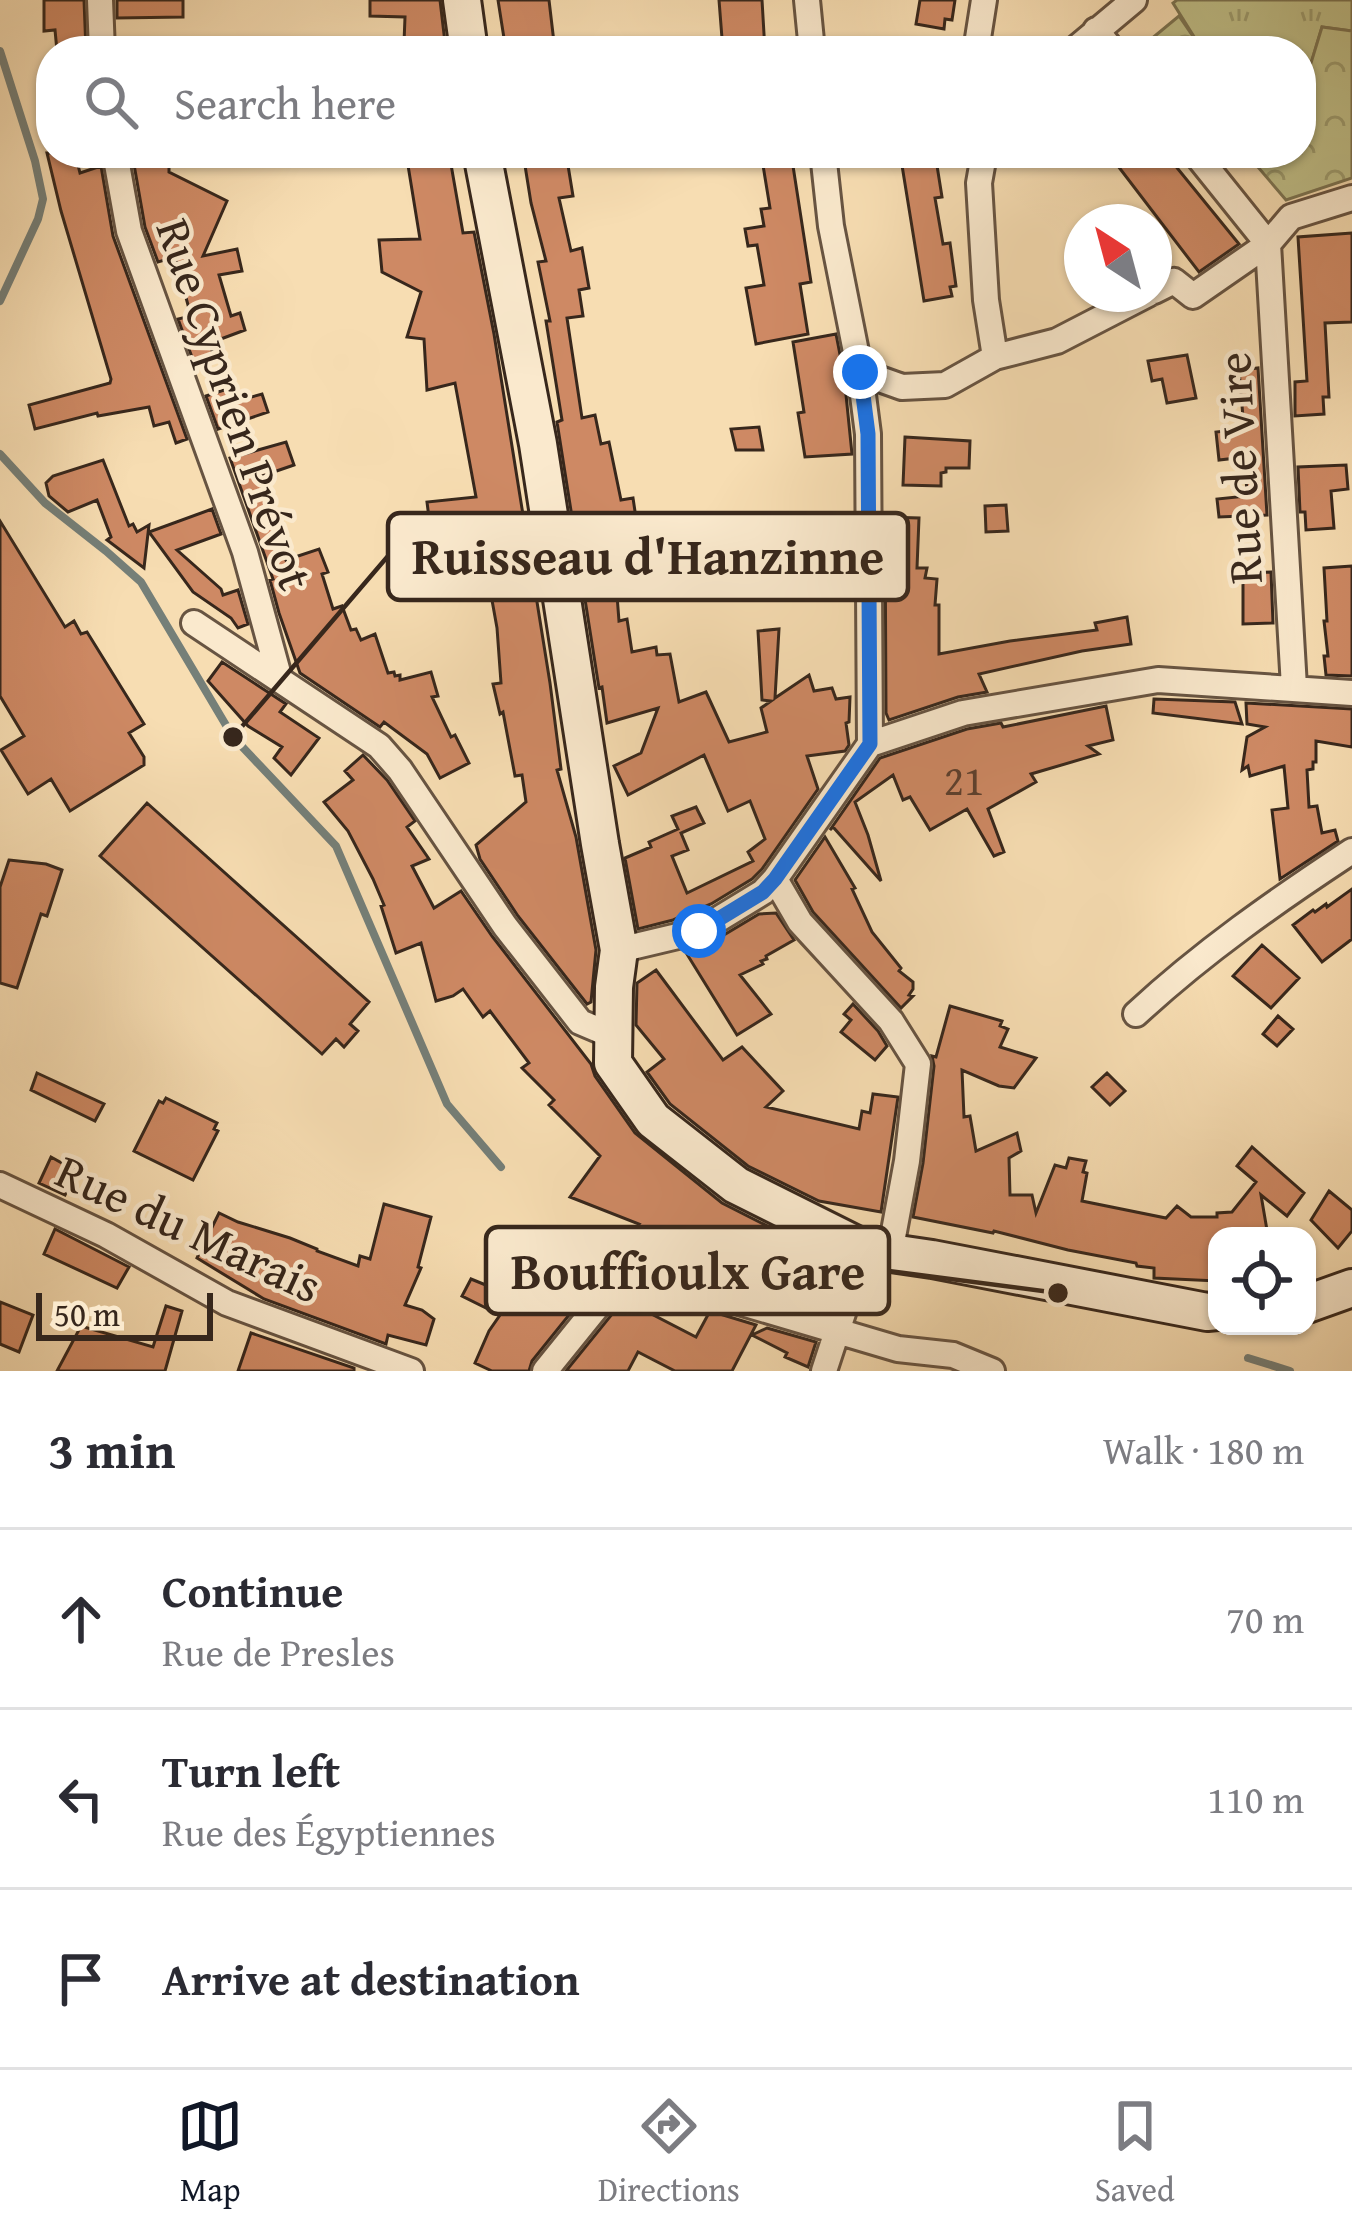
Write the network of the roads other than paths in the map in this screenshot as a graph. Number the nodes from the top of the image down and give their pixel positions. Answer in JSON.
{"nodes":[{"id":1,"x":100,"y":0,"type":"edge"},
{"id":2,"x":462,"y":0,"type":"edge"},
{"id":3,"x":807,"y":0,"type":"edge"},
{"id":4,"x":984,"y":0,"type":"edge"},
{"id":5,"x":1135,"y":0,"type":"edge"},
{"id":6,"x":1096,"y":30,"type":"junction"},
{"id":7,"x":101,"y":36,"type":"edge"},
{"id":8,"x":467,"y":36,"type":"edge"},
{"id":9,"x":811,"y":36,"type":"edge"},
{"id":10,"x":979,"y":36,"type":"edge"},
{"id":11,"x":1089,"y":36,"type":"edge"},
{"id":12,"x":1101,"y":36,"type":"edge"},
{"id":13,"x":118,"y":168,"type":"edge"},
{"id":14,"x":485,"y":168,"type":"edge"},
{"id":15,"x":825,"y":168,"type":"edge"},
{"id":16,"x":981,"y":168,"type":"edge"},
{"id":17,"x":1207,"y":168,"type":"edge"},
{"id":18,"x":1352,"y":198,"type":"edge"},
{"id":19,"x":1268,"y":244,"type":"junction"},
{"id":20,"x":1172,"y":282,"type":"edge"},
{"id":21,"x":1113,"y":312,"type":"edge"},
{"id":22,"x":994,"y":357,"type":"junction"},
{"id":23,"x":860,"y":372,"type":"junction"},
{"id":24,"x":194,"y":623,"type":"dead end"},
{"id":25,"x":280,"y":680,"type":"junction"},
{"id":26,"x":1294,"y":687,"type":"junction"},
{"id":27,"x":1352,"y":693,"type":"edge"},
{"id":28,"x":870,"y":744,"type":"junction"},
{"id":29,"x":1352,"y":851,"type":"edge"},
{"id":30,"x":775,"y":879,"type":"junction"},
{"id":31,"x":619,"y":950,"type":"junction"},
{"id":32,"x":1136,"y":1014,"type":"dead end"},
{"id":33,"x":614,"y":1036,"type":"junction"},
{"id":34,"x":0,"y":1186,"type":"edge"},
{"id":35,"x":877,"y":1251,"type":"junction"},
{"id":36,"x":1352,"y":1288,"type":"edge"},
{"id":37,"x":1316,"y":1301,"type":"edge"},
{"id":38,"x":1208,"y":1312,"type":"edge"},
{"id":39,"x":839,"y":1331,"type":"junction"},
{"id":40,"x":951,"y":1363,"type":"edge"},
{"id":41,"x":411,"y":1371,"type":"edge"},
{"id":42,"x":545,"y":1371,"type":"edge"},
{"id":43,"x":824,"y":1371,"type":"edge"},
{"id":44,"x":992,"y":1371,"type":"edge"}],
"edges":[{"from":1,"to":7,"type":"street"},
{"from":2,"to":8,"type":"main road"},
{"from":3,"to":9,"type":"street"},
{"from":4,"to":10,"type":"street"},
{"from":5,"to":6,"type":"street"},
{"from":6,"to":11,"type":"street"},
{"from":6,"to":12,"type":"street"},
{"from":13,"to":25,"type":"street","name":"Rue Cyprien Prévot"},
{"from":14,"to":31,"type":"main road"},
{"from":15,"to":23,"type":"street"},
{"from":16,"to":22,"type":"street"},
{"from":17,"to":19,"type":"street"},
{"from":18,"to":19,"type":"street","name":"Rue de Vire"},
{"from":19,"to":20,"type":"street","name":"Rue de Vire"},
{"from":19,"to":26,"type":"street","name":"Rue de Vire"},
{"from":21,"to":22,"type":"street","name":"Rue de Vire"},
{"from":22,"to":23,"type":"street","name":"Rue de Vire"},
{"from":23,"to":28,"type":"street"},
{"from":24,"to":25,"type":"street","name":"Rue Cyprien Prévot"},
{"from":25,"to":33,"type":"street","name":"Rue Cyprien Prévot"},
{"from":26,"to":27,"type":"street"},
{"from":26,"to":28,"type":"street"},
{"from":28,"to":30,"type":"street"},
{"from":29,"to":32,"type":"street"},
{"from":30,"to":31,"type":"street"},
{"from":30,"to":35,"type":"street"},
{"from":31,"to":33,"type":"main road"},
{"from":33,"to":35,"type":"main road"},
{"from":34,"to":41,"type":"street","name":"Rue du Marais"},
{"from":35,"to":38,"type":"main road"},
{"from":35,"to":39,"type":"street"},
{"from":36,"to":37,"type":"main road"},
{"from":39,"to":40,"type":"street"},
{"from":39,"to":42,"type":"street"},
{"from":39,"to":43,"type":"street"},
{"from":40,"to":44,"type":"street"}]}
